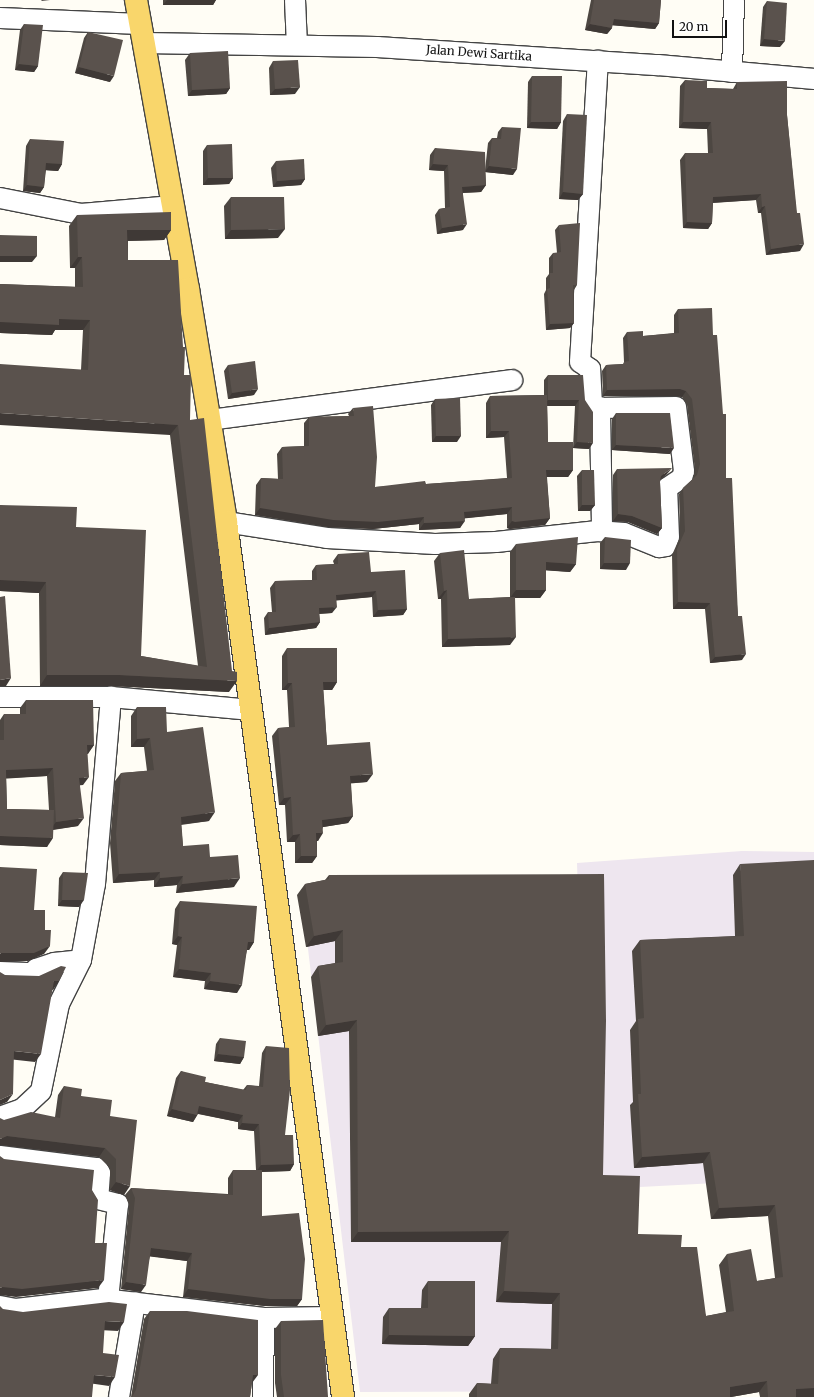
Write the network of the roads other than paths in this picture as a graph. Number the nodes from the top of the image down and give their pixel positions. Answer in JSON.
{"nodes":[{"id":1,"x":136,"y":0,"type":"edge"},
{"id":2,"x":295,"y":0,"type":"edge"},
{"id":3,"x":734,"y":0,"type":"edge"},
{"id":4,"x":0,"y":18,"type":"edge"},
{"id":5,"x":142,"y":34,"type":"junction"},
{"id":6,"x":297,"y":45,"type":"junction"},
{"id":7,"x":598,"y":61,"type":"junction"},
{"id":8,"x":732,"y":72,"type":"junction"},
{"id":9,"x":814,"y":79,"type":"edge"},
{"id":10,"x":0,"y":198,"type":"edge"},
{"id":11,"x":173,"y":206,"type":"junction"},
{"id":12,"x":512,"y":380,"type":"dead end"},
{"id":13,"x":600,"y":407,"type":"junction"},
{"id":14,"x":209,"y":420,"type":"junction"},
{"id":15,"x":226,"y":522,"type":"junction"},
{"id":16,"x":597,"y":531,"type":"junction"},
{"id":17,"x":111,"y":697,"type":"junction"},
{"id":18,"x":0,"y":698,"type":"edge"},
{"id":19,"x":251,"y":710,"type":"junction"},
{"id":20,"x":81,"y":960,"type":"junction"},
{"id":21,"x":0,"y":972,"type":"edge"},
{"id":22,"x":0,"y":1118,"type":"edge"},
{"id":23,"x":0,"y":1156,"type":"edge"},
{"id":24,"x":108,"y":1299,"type":"junction"},
{"id":25,"x":135,"y":1302,"type":"junction"},
{"id":26,"x":0,"y":1306,"type":"edge"},
{"id":27,"x":333,"y":1317,"type":"junction"},
{"id":28,"x":264,"y":1318,"type":"junction"},
{"id":29,"x":119,"y":1397,"type":"edge"},
{"id":30,"x":263,"y":1397,"type":"edge"},
{"id":31,"x":343,"y":1397,"type":"edge"}],
"edges":[{"from":1,"to":5,"type":"main road"},
{"from":2,"to":6,"type":"street"},
{"from":3,"to":8,"type":"street"},
{"from":4,"to":5,"type":"street","name":"Jalan Dewi Sartika"},
{"from":5,"to":6,"type":"street","name":"Jalan Dewi Sartika"},
{"from":5,"to":11,"type":"main road"},
{"from":6,"to":7,"type":"street","name":"Jalan Dewi Sartika"},
{"from":7,"to":8,"type":"street","name":"Jalan Dewi Sartika"},
{"from":7,"to":13,"type":"street"},
{"from":8,"to":9,"type":"street","name":"Jalan Dewi Sartika"},
{"from":10,"to":11,"type":"street"},
{"from":11,"to":14,"type":"main road"},
{"from":12,"to":14,"type":"street"},
{"from":13,"to":16,"type":"street"},
{"from":13,"to":16,"type":"street"},
{"from":14,"to":15,"type":"main road"},
{"from":15,"to":16,"type":"street"},
{"from":15,"to":19,"type":"main road"},
{"from":17,"to":18,"type":"street"},
{"from":17,"to":19,"type":"street"},
{"from":17,"to":20,"type":"street"},
{"from":19,"to":27,"type":"main road"},
{"from":20,"to":21,"type":"street"},
{"from":20,"to":22,"type":"street"},
{"from":23,"to":24,"type":"street"},
{"from":24,"to":25,"type":"street"},
{"from":24,"to":26,"type":"street"},
{"from":25,"to":28,"type":"street"},
{"from":25,"to":29,"type":"street"},
{"from":27,"to":28,"type":"street"},
{"from":27,"to":31,"type":"main road"},
{"from":28,"to":30,"type":"street"}]}
